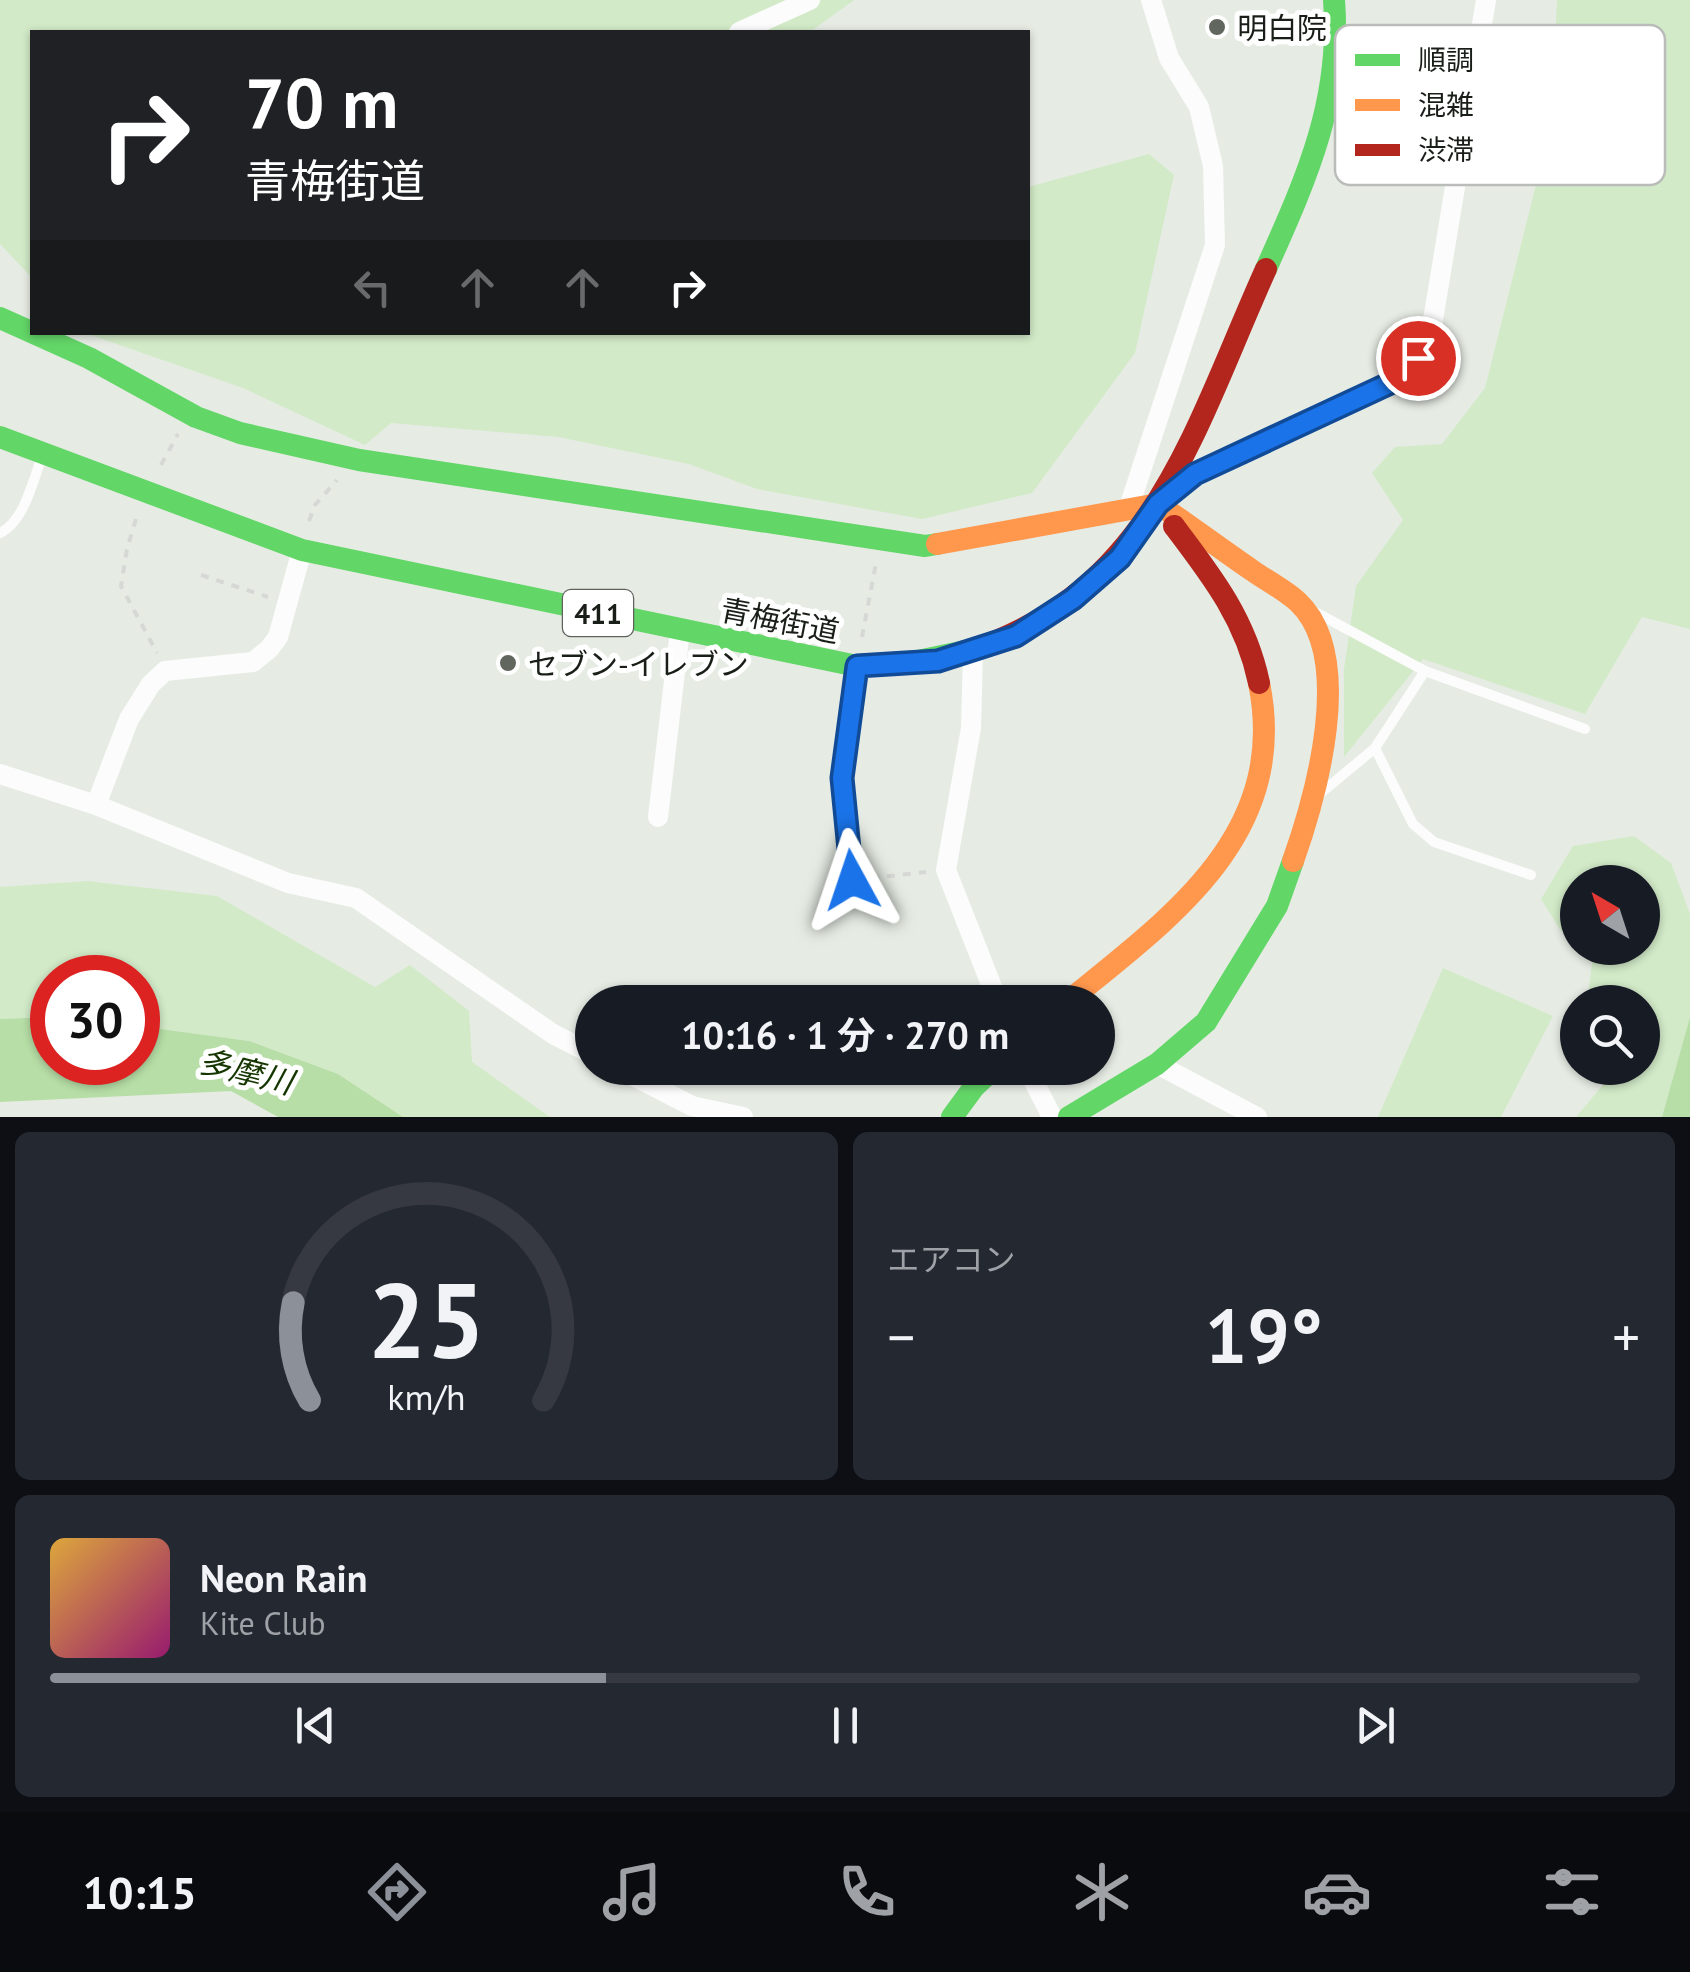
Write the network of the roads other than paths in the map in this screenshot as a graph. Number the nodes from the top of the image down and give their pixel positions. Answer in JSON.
{"nodes":[{"id":1,"x":810,"y":0,"type":"edge"},
{"id":2,"x":1151,"y":0,"type":"edge"},
{"id":3,"x":1334,"y":0,"type":"edge"},
{"id":4,"x":1486,"y":0,"type":"edge"},
{"id":5,"x":1338,"y":25,"type":"edge"},
{"id":6,"x":1482,"y":25,"type":"edge"},
{"id":7,"x":743,"y":30,"type":"edge"},
{"id":8,"x":1335,"y":75,"type":"edge"},
{"id":9,"x":1455,"y":185,"type":"edge"},
{"id":10,"x":0,"y":318,"type":"edge"},
{"id":11,"x":30,"y":331,"type":"edge"},
{"id":12,"x":38,"y":335,"type":"edge"},
{"id":13,"x":0,"y":437,"type":"edge"},
{"id":14,"x":43,"y":453,"type":"junction"},
{"id":15,"x":1158,"y":504,"type":"junction"},
{"id":16,"x":1129,"y":507,"type":"junction"},
{"id":17,"x":0,"y":533,"type":"edge"},
{"id":18,"x":302,"y":550,"type":"junction"},
{"id":19,"x":1299,"y":603,"type":"junction"},
{"id":20,"x":680,"y":630,"type":"junction"},
{"id":21,"x":973,"y":652,"type":"junction"},
{"id":22,"x":857,"y":666,"type":"junction"},
{"id":23,"x":1424,"y":671,"type":"junction"},
{"id":24,"x":1584,"y":729,"type":"dead end"},
{"id":25,"x":1375,"y":748,"type":"junction"},
{"id":26,"x":0,"y":774,"type":"edge"},
{"id":27,"x":1313,"y":800,"type":"junction"},
{"id":28,"x":96,"y":806,"type":"junction"},
{"id":29,"x":658,"y":817,"type":"dead end"},
{"id":30,"x":1532,"y":875,"type":"dead end"},
{"id":31,"x":852,"y":880,"type":"road end"},
{"id":32,"x":991,"y":985,"type":"edge"},
{"id":33,"x":1088,"y":985,"type":"edge"},
{"id":34,"x":575,"y":1045,"type":"edge"},
{"id":35,"x":1157,"y":1064,"type":"junction"},
{"id":36,"x":651,"y":1085,"type":"edge"},
{"id":37,"x":976,"y":1085,"type":"edge"},
{"id":38,"x":1036,"y":1085,"type":"edge"},
{"id":39,"x":743,"y":1117,"type":"edge"},
{"id":40,"x":952,"y":1117,"type":"edge"},
{"id":41,"x":1052,"y":1117,"type":"edge"},
{"id":42,"x":1069,"y":1117,"type":"edge"},
{"id":43,"x":1257,"y":1117,"type":"edge"}],
"edges":[{"from":1,"to":7,"type":"street"},
{"from":2,"to":16,"type":"street"},
{"from":3,"to":5,"type":"main road","name":"青梅街道","number":"411"},
{"from":4,"to":6,"type":"street"},
{"from":8,"to":15,"type":"main road","name":"青梅街道","number":"411"},
{"from":9,"to":15,"type":"street"},
{"from":10,"to":11,"type":"main road"},
{"from":12,"to":16,"type":"main road"},
{"from":13,"to":14,"type":"main road","name":"青梅街道","number":"411"},
{"from":14,"to":17,"type":"lane"},
{"from":14,"to":18,"type":"main road","name":"青梅街道","number":"411"},
{"from":15,"to":16,"type":"main road"},
{"from":15,"to":19,"type":"main road"},
{"from":15,"to":21,"type":"main road","name":"青梅街道","number":"411"},
{"from":15,"to":33,"type":"main road"},
{"from":18,"to":20,"type":"main road","name":"青梅街道","number":"411"},
{"from":18,"to":28,"type":"street"},
{"from":19,"to":23,"type":"lane"},
{"from":19,"to":27,"type":"main road"},
{"from":20,"to":22,"type":"main road","name":"青梅街道","number":"411"},
{"from":20,"to":29,"type":"street"},
{"from":21,"to":22,"type":"main road","name":"青梅街道","number":"411"},
{"from":21,"to":32,"type":"street"},
{"from":22,"to":31,"type":"street"},
{"from":23,"to":24,"type":"lane"},
{"from":23,"to":25,"type":"lane"},
{"from":25,"to":27,"type":"lane"},
{"from":25,"to":30,"type":"lane"},
{"from":26,"to":28,"type":"street"},
{"from":27,"to":35,"type":"main road"},
{"from":28,"to":34,"type":"street"},
{"from":35,"to":42,"type":"main road"},
{"from":35,"to":43,"type":"street"},
{"from":36,"to":39,"type":"street"},
{"from":37,"to":40,"type":"main road"},
{"from":38,"to":41,"type":"street"}]}
